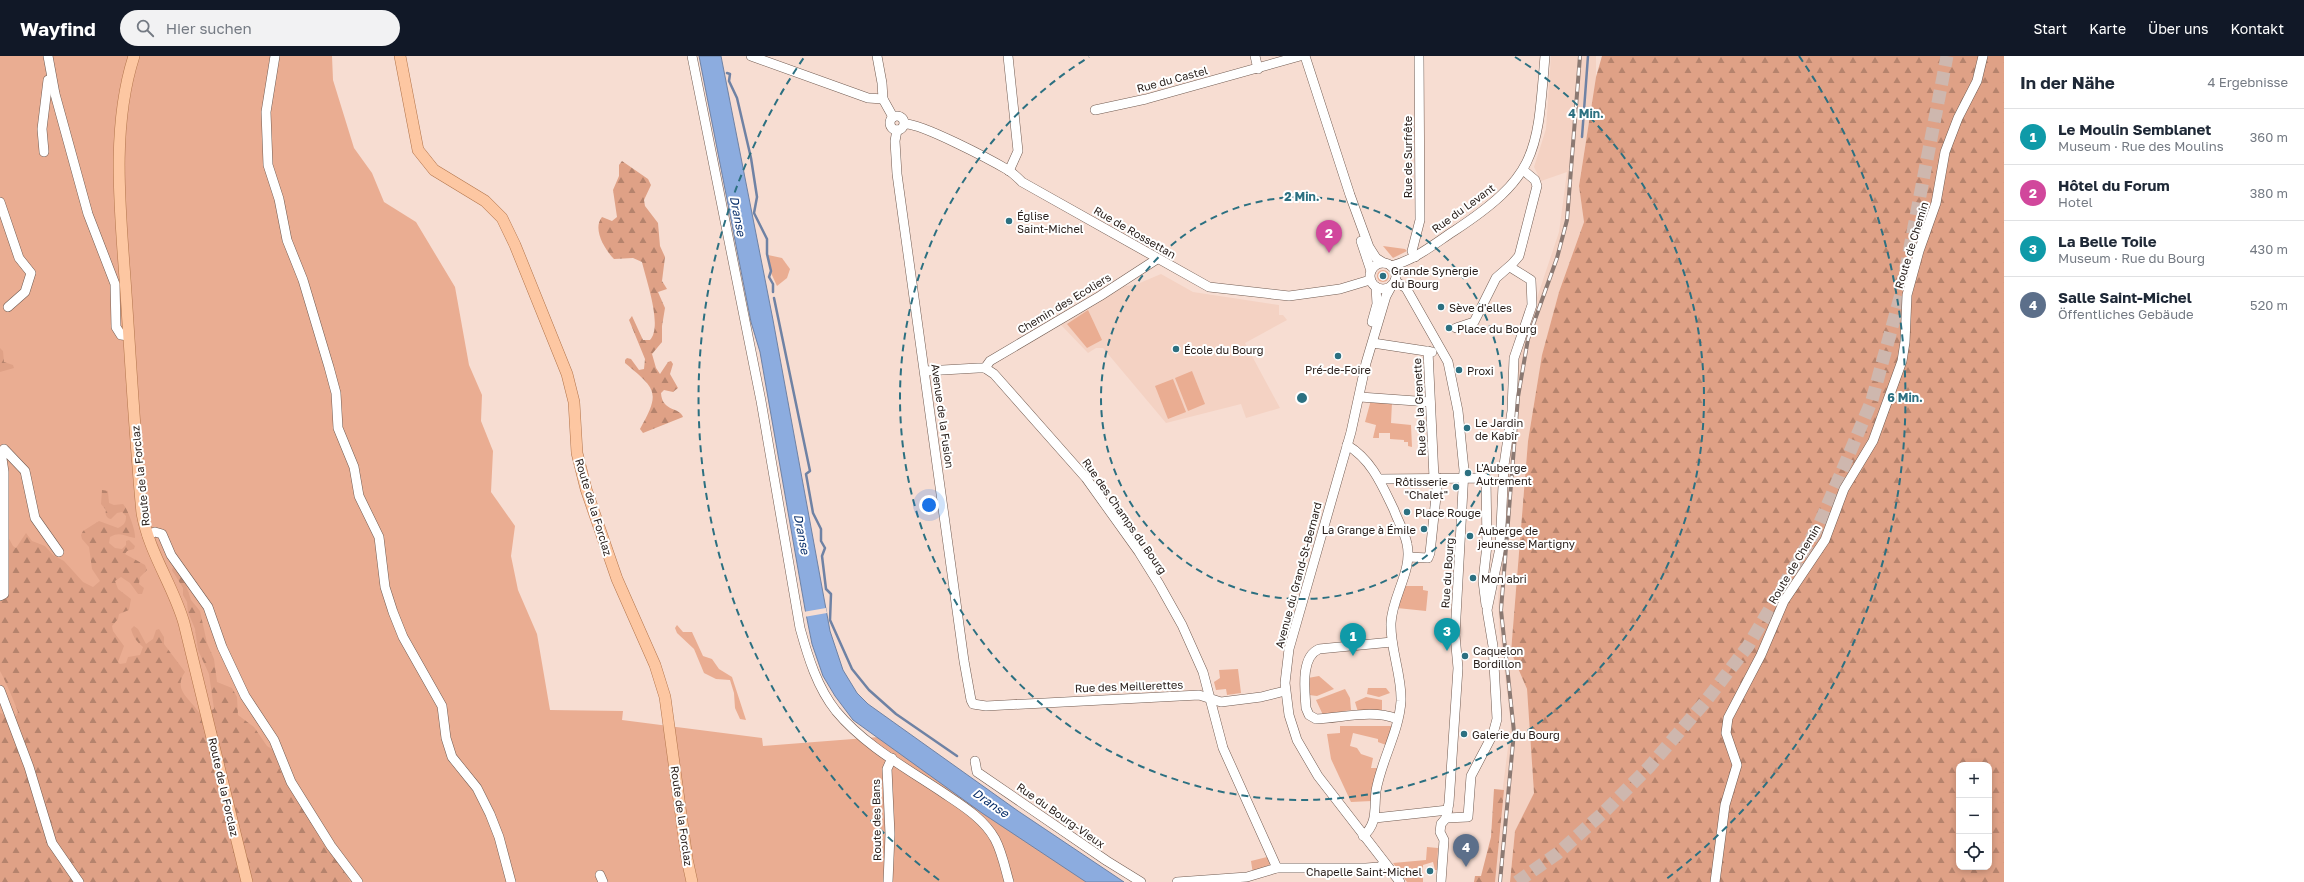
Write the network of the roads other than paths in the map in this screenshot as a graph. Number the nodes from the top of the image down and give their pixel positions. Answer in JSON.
{"nodes":[{"id":1,"x":48,"y":56,"type":"edge"},
{"id":2,"x":134,"y":56,"type":"edge"},
{"id":3,"x":275,"y":56,"type":"edge"},
{"id":4,"x":400,"y":56,"type":"edge"},
{"id":5,"x":692,"y":56,"type":"edge"},
{"id":6,"x":751,"y":56,"type":"edge"},
{"id":7,"x":877,"y":56,"type":"edge"},
{"id":8,"x":1008,"y":56,"type":"edge"},
{"id":9,"x":1255,"y":56,"type":"edge"},
{"id":10,"x":1300,"y":56,"type":"edge"},
{"id":11,"x":1306,"y":56,"type":"edge"},
{"id":12,"x":1419,"y":56,"type":"edge"},
{"id":13,"x":1545,"y":56,"type":"edge"},
{"id":14,"x":1983,"y":56,"type":"edge"},
{"id":15,"x":51,"y":68,"type":"junction"},
{"id":16,"x":1258,"y":69,"type":"junction"},
{"id":17,"x":883,"y":100,"type":"junction"},
{"id":18,"x":1095,"y":110,"type":"dead end"},
{"id":19,"x":893,"y":117,"type":"junction"},
{"id":20,"x":905,"y":124,"type":"junction"},
{"id":21,"x":897,"y":130,"type":"junction"},
{"id":22,"x":44,"y":152,"type":"dead end"},
{"id":23,"x":1523,"y":170,"type":"junction"},
{"id":24,"x":1009,"y":171,"type":"junction"},
{"id":25,"x":1350,"y":195,"type":"junction"},
{"id":26,"x":0,"y":202,"type":"edge"},
{"id":27,"x":1414,"y":257,"type":"junction"},
{"id":28,"x":1157,"y":259,"type":"junction"},
{"id":29,"x":1387,"y":265,"type":"junction"},
{"id":30,"x":1510,"y":267,"type":"junction"},
{"id":31,"x":1372,"y":279,"type":"junction"},
{"id":32,"x":1394,"y":281,"type":"junction"},
{"id":33,"x":8,"y":307,"type":"dead end"},
{"id":34,"x":1456,"y":328,"type":"dead end"},
{"id":35,"x":129,"y":336,"type":"junction"},
{"id":36,"x":1372,"y":343,"type":"junction"},
{"id":37,"x":1428,"y":351,"type":"junction"},
{"id":38,"x":1443,"y":355,"type":"junction"},
{"id":39,"x":1366,"y":363,"type":"junction"},
{"id":40,"x":986,"y":368,"type":"junction"},
{"id":41,"x":925,"y":371,"type":"junction"},
{"id":42,"x":1360,"y":397,"type":"junction"},
{"id":43,"x":1430,"y":402,"type":"junction"},
{"id":44,"x":1347,"y":445,"type":"junction"},
{"id":45,"x":1436,"y":478,"type":"junction"},
{"id":46,"x":1464,"y":478,"type":"junction"},
{"id":47,"x":1380,"y":479,"type":"junction"},
{"id":48,"x":147,"y":535,"type":"junction"},
{"id":49,"x":59,"y":552,"type":"dead end"},
{"id":50,"x":1409,"y":557,"type":"junction"},
{"id":51,"x":0,"y":596,"type":"edge"},
{"id":52,"x":1487,"y":610,"type":"junction"},
{"id":53,"x":1392,"y":642,"type":"junction"},
{"id":54,"x":0,"y":690,"type":"edge"},
{"id":55,"x":1286,"y":691,"type":"junction"},
{"id":56,"x":1212,"y":700,"type":"junction"},
{"id":57,"x":973,"y":704,"type":"joint"},
{"id":58,"x":1397,"y":719,"type":"junction"},
{"id":59,"x":892,"y":758,"type":"junction"},
{"id":60,"x":975,"y":762,"type":"dead end"},
{"id":61,"x":1447,"y":814,"type":"junction"},
{"id":62,"x":1375,"y":818,"type":"junction"},
{"id":63,"x":1363,"y":836,"type":"junction"},
{"id":64,"x":1386,"y":866,"type":"junction"},
{"id":65,"x":1277,"y":868,"type":"junction"},
{"id":66,"x":79,"y":882,"type":"edge"},
{"id":67,"x":247,"y":882,"type":"edge"},
{"id":68,"x":358,"y":882,"type":"edge"},
{"id":69,"x":511,"y":882,"type":"edge"},
{"id":70,"x":692,"y":882,"type":"edge"},
{"id":71,"x":888,"y":882,"type":"edge"},
{"id":72,"x":1009,"y":882,"type":"edge"},
{"id":73,"x":1141,"y":882,"type":"edge"},
{"id":74,"x":1177,"y":882,"type":"edge"},
{"id":75,"x":1392,"y":882,"type":"edge"},
{"id":76,"x":1400,"y":882,"type":"edge"},
{"id":77,"x":1441,"y":882,"type":"edge"},
{"id":78,"x":1715,"y":882,"type":"edge"}],
"edges":[{"from":1,"to":15,"type":"street"},
{"from":2,"to":35,"type":"main road","name":"Route de la Forclaz"},
{"from":3,"to":69,"type":"street"},
{"from":4,"to":70,"type":"main road","name":"Route de la Forclaz"},
{"from":5,"to":59,"type":"street"},
{"from":6,"to":17,"type":"street"},
{"from":7,"to":17,"type":"street","name":"Avenue de la Fusion"},
{"from":8,"to":24,"type":"street"},
{"from":9,"to":16,"type":"street"},
{"from":10,"to":16,"type":"street","name":"Rue du Castel"},
{"from":11,"to":25,"type":"street","name":"Avenue du Grand-St-Bernard"},
{"from":12,"to":27,"type":"street","name":"Rue de Surfrête"},
{"from":13,"to":23,"type":"street","name":"Rue du Levant"},
{"from":14,"to":78,"type":"street","name":"Route de Chemin"},
{"from":15,"to":22,"type":"street"},
{"from":15,"to":35,"type":"street"},
{"from":16,"to":18,"type":"street","name":"Rue du Castel"},
{"from":17,"to":19,"type":"street","name":"Avenue de la Fusion"},
{"from":19,"to":20,"type":"street","name":"Avenue de la Fusion"},
{"from":19,"to":21,"type":"street","name":"Avenue de la Fusion"},
{"from":20,"to":21,"type":"street"},
{"from":20,"to":24,"type":"street","name":"Rue de Rossettan"},
{"from":21,"to":41,"type":"street","name":"Avenue de la Fusion"},
{"from":23,"to":27,"type":"street","name":"Rue du Levant"},
{"from":23,"to":30,"type":"street"},
{"from":24,"to":28,"type":"street","name":"Rue de Rossettan"},
{"from":25,"to":29,"type":"street","name":"Avenue du Grand-St-Bernard"},
{"from":25,"to":31,"type":"street","name":"Avenue du Grand-St-Bernard"},
{"from":26,"to":33,"type":"street"},
{"from":27,"to":29,"type":"street","name":"Rue du Levant"},
{"from":27,"to":32,"type":"street","name":"Rue du Levant"},
{"from":28,"to":31,"type":"street","name":"Rue de Rossettan"},
{"from":28,"to":40,"type":"street","name":"Chemin des Ecoliers"},
{"from":29,"to":31,"type":"street","name":"Rue du Levant"},
{"from":29,"to":32,"type":"street","name":"Avenue du Grand-St-Bernard"},
{"from":30,"to":34,"type":"street"},
{"from":30,"to":52,"type":"street"},
{"from":31,"to":32,"type":"street"},
{"from":31,"to":39,"type":"street","name":"Avenue du Grand-St-Bernard"},
{"from":32,"to":36,"type":"street","name":"Avenue du Grand-St-Bernard"},
{"from":32,"to":38,"type":"street","name":"Rue du Bourg"},
{"from":35,"to":48,"type":"main road","name":"Route de la Forclaz"},
{"from":36,"to":37,"type":"street"},
{"from":36,"to":39,"type":"street","name":"Avenue du Grand-St-Bernard"},
{"from":37,"to":38,"type":"street","name":"Rue de la Grenette"},
{"from":37,"to":43,"type":"street","name":"Rue de la Grenette"},
{"from":38,"to":46,"type":"street","name":"Rue du Bourg"},
{"from":39,"to":42,"type":"street","name":"Avenue du Grand-St-Bernard"},
{"from":40,"to":41,"type":"street"},
{"from":40,"to":56,"type":"street","name":"Rue des Champs du Bourg"},
{"from":41,"to":57,"type":"street","name":"Avenue de la Fusion"},
{"from":42,"to":43,"type":"street"},
{"from":42,"to":44,"type":"street","name":"Avenue du Grand-St-Bernard"},
{"from":43,"to":45,"type":"street","name":"Rue de la Grenette"},
{"from":44,"to":47,"type":"street"},
{"from":44,"to":55,"type":"street","name":"Avenue du Grand-St-Bernard"},
{"from":45,"to":46,"type":"street"},
{"from":45,"to":47,"type":"street"},
{"from":45,"to":50,"type":"street","name":"Rue de la Grenette"},
{"from":46,"to":52,"type":"street"},
{"from":46,"to":61,"type":"street","name":"Rue du Bourg"},
{"from":47,"to":50,"type":"street"},
{"from":48,"to":67,"type":"main road","name":"Route de la Forclaz"},
{"from":48,"to":68,"type":"street"},
{"from":49,"to":51,"type":"street"},
{"from":50,"to":53,"type":"street"},
{"from":52,"to":61,"type":"street"},
{"from":53,"to":58,"type":"street"},
{"from":53,"to":58,"type":"street"},
{"from":54,"to":66,"type":"street"},
{"from":55,"to":56,"type":"street","name":"Rue des Meillerettes"},
{"from":55,"to":63,"type":"street","name":"Avenue du Grand-St-Bernard"},
{"from":56,"to":57,"type":"street","name":"Rue des Meillerettes"},
{"from":56,"to":65,"type":"street","name":"Rue des Champs du Bourg"},
{"from":58,"to":62,"type":"street"},
{"from":59,"to":71,"type":"street","name":"Route des Bans"},
{"from":59,"to":72,"type":"street"},
{"from":60,"to":73,"type":"street","name":"Rue du Bourg-Vieux"},
{"from":61,"to":62,"type":"street"},
{"from":61,"to":77,"type":"street","name":"Rue du Bourg"},
{"from":62,"to":63,"type":"street"},
{"from":63,"to":64,"type":"street","name":"Avenue du Grand-St-Bernard"},
{"from":64,"to":65,"type":"street"},
{"from":64,"to":75,"type":"street","name":"Avenue du Grand-St-Bernard"},
{"from":64,"to":76,"type":"street","name":"Avenue du Grand-St-Bernard"},
{"from":65,"to":74,"type":"street"}]}
